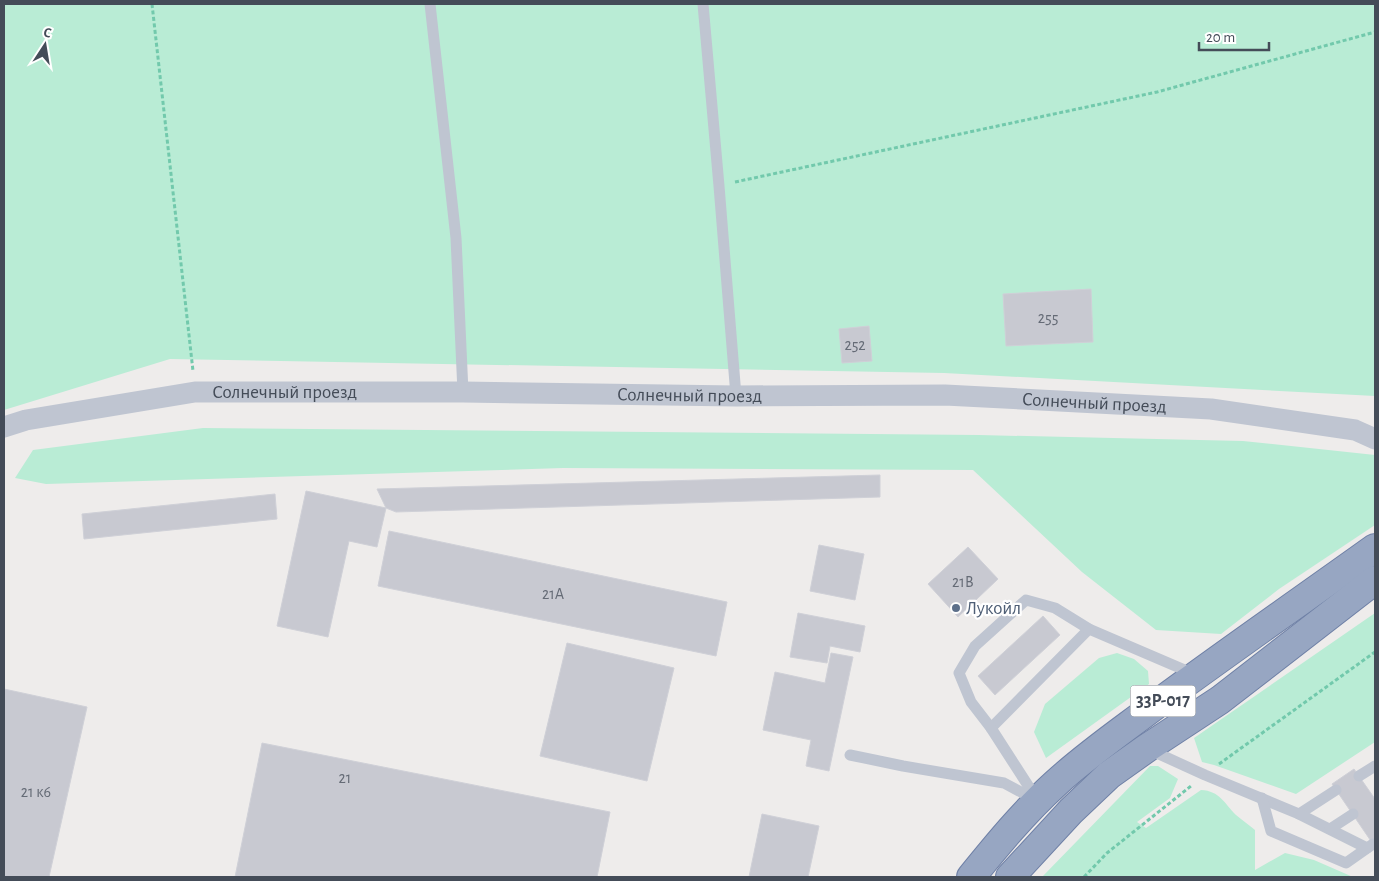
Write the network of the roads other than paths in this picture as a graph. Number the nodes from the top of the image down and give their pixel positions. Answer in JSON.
{"nodes":[{"id":1,"x":430,"y":4,"type":"edge"},
{"id":2,"x":703,"y":4,"type":"edge"},
{"id":3,"x":463,"y":392,"type":"junction"},
{"id":4,"x":736,"y":396,"type":"junction"},
{"id":5,"x":4,"y":427,"type":"edge"},
{"id":6,"x":1375,"y":439,"type":"edge"},
{"id":7,"x":1375,"y":548,"type":"edge"},
{"id":8,"x":1375,"y":580,"type":"edge"},
{"id":9,"x":1089,"y":629,"type":"junction"},
{"id":10,"x":1197,"y":675,"type":"junction"},
{"id":11,"x":991,"y":728,"type":"junction"},
{"id":12,"x":1146,"y":748,"type":"junction"},
{"id":13,"x":850,"y":754,"type":"dead end"},
{"id":14,"x":1375,"y":766,"type":"edge"},
{"id":15,"x":1359,"y":776,"type":"dead end"},
{"id":16,"x":1336,"y":790,"type":"dead end"},
{"id":17,"x":1262,"y":798,"type":"junction"},
{"id":18,"x":1038,"y":801,"type":"junction"},
{"id":19,"x":1299,"y":814,"type":"junction"},
{"id":20,"x":1353,"y":814,"type":"dead end"},
{"id":21,"x":1330,"y":830,"type":"junction"},
{"id":22,"x":971,"y":877,"type":"edge"},
{"id":23,"x":1010,"y":877,"type":"edge"}],
"edges":[{"from":1,"to":3,"type":"lane"},
{"from":2,"to":4,"type":"lane"},
{"from":3,"to":4,"type":"street","name":"Солнечный проезд"},
{"from":3,"to":5,"type":"street","name":"Солнечный проезд"},
{"from":4,"to":6,"type":"street","name":"Солнечный проезд"},
{"from":7,"to":10,"type":"highway","number":"33Р-017"},
{"from":8,"to":12,"type":"highway","number":"33Р-017"},
{"from":9,"to":10,"type":"lane"},
{"from":9,"to":11,"type":"lane"},
{"from":9,"to":11,"type":"lane"},
{"from":10,"to":18,"type":"highway","number":"33Р-017"},
{"from":11,"to":18,"type":"lane"},
{"from":12,"to":17,"type":"lane"},
{"from":12,"to":23,"type":"highway","number":"33Р-017"},
{"from":13,"to":18,"type":"lane"},
{"from":14,"to":15,"type":"lane"},
{"from":16,"to":19,"type":"lane"},
{"from":17,"to":19,"type":"lane"},
{"from":17,"to":21,"type":"lane"},
{"from":18,"to":22,"type":"highway","number":"33Р-017"},
{"from":19,"to":21,"type":"lane"},
{"from":20,"to":21,"type":"lane"}]}
